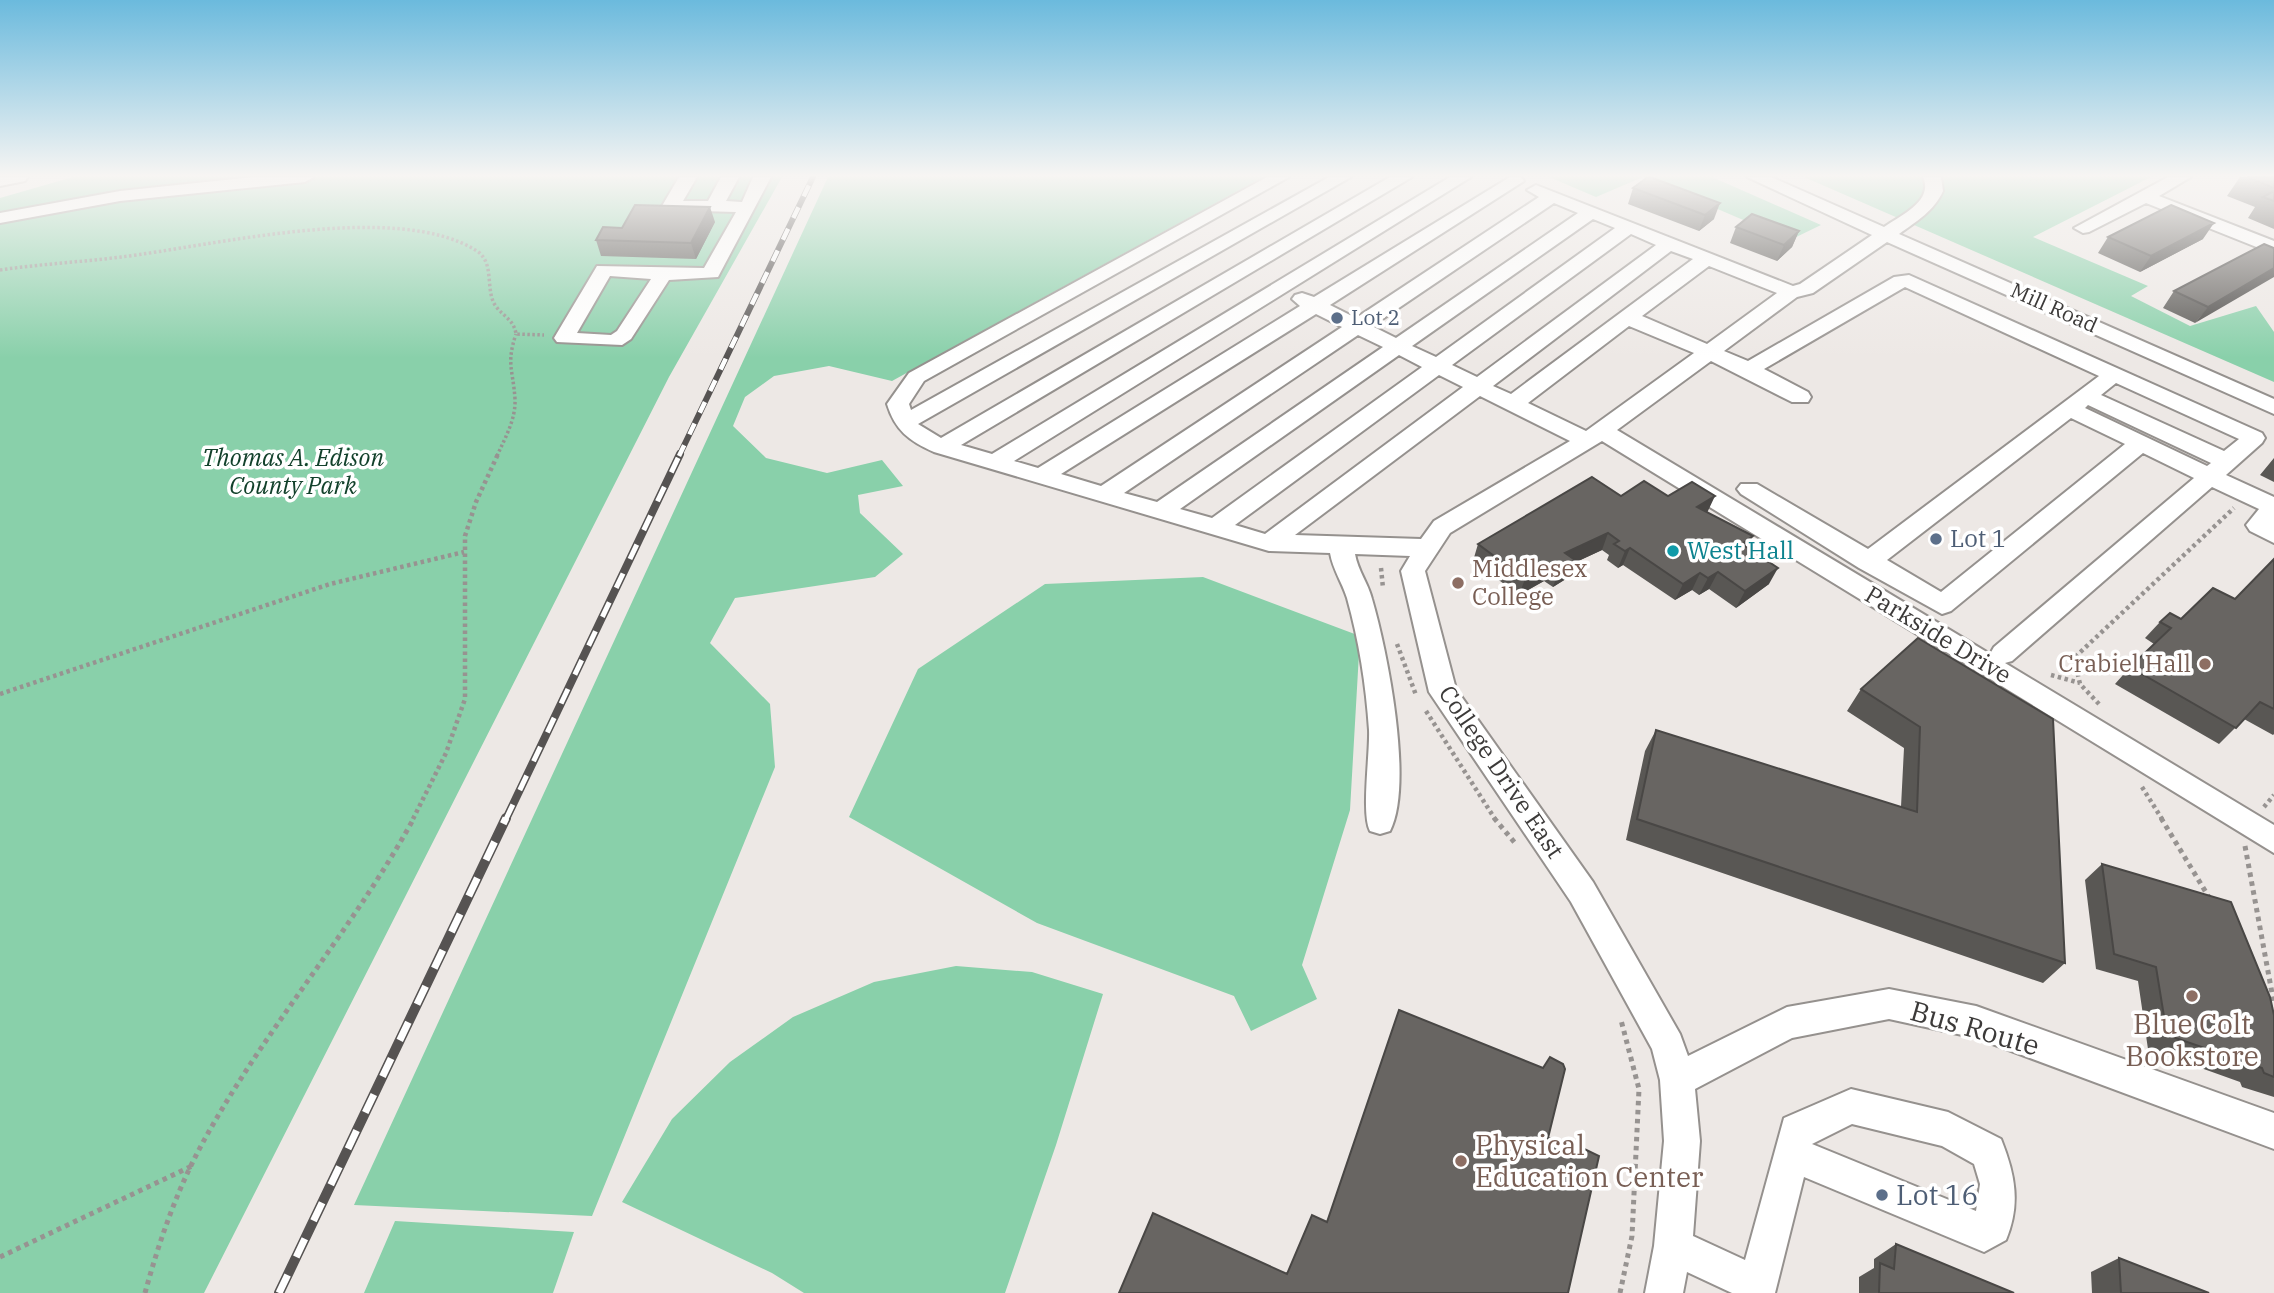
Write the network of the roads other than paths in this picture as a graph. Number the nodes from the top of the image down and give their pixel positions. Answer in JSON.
{"nodes":[{"id":1,"x":731,"y":237,"type":"edge"},
{"id":2,"x":1171,"y":237,"type":"edge"},
{"id":3,"x":1176,"y":237,"type":"edge"},
{"id":4,"x":1238,"y":237,"type":"edge"},
{"id":5,"x":1302,"y":237,"type":"edge"},
{"id":6,"x":1363,"y":237,"type":"edge"},
{"id":7,"x":1421,"y":237,"type":"edge"},
{"id":8,"x":1491,"y":237,"type":"edge"},
{"id":9,"x":1554,"y":237,"type":"edge"},
{"id":10,"x":1615,"y":237,"type":"edge"},
{"id":11,"x":1655,"y":237,"type":"edge"},
{"id":12,"x":1874,"y":237,"type":"edge"},
{"id":13,"x":1879,"y":237,"type":"edge"},
{"id":14,"x":1894,"y":237,"type":"edge"},
{"id":15,"x":2250,"y":237,"type":"edge"},
{"id":16,"x":1670,"y":243,"type":"junction"},
{"id":17,"x":2274,"y":247,"type":"edge"},
{"id":18,"x":1209,"y":254,"type":"junction"},
{"id":19,"x":1706,"y":258,"type":"junction"},
{"id":20,"x":665,"y":271,"type":"junction"},
{"id":21,"x":1245,"y":271,"type":"junction"},
{"id":22,"x":1812,"y":277,"type":"junction"},
{"id":23,"x":1853,"y":283,"type":"junction"},
{"id":24,"x":1280,"y":288,"type":"junction"},
{"id":25,"x":1791,"y":292,"type":"junction"},
{"id":26,"x":1316,"y":306,"type":"junction"},
{"id":27,"x":1628,"y":318,"type":"junction"},
{"id":28,"x":1356,"y":327,"type":"junction"},
{"id":29,"x":1397,"y":346,"type":"junction"},
{"id":30,"x":1708,"y":352,"type":"junction"},
{"id":31,"x":1439,"y":367,"type":"junction"},
{"id":32,"x":1749,"y":369,"type":"junction"},
{"id":33,"x":2115,"y":374,"type":"junction"},
{"id":34,"x":1479,"y":387,"type":"junction"},
{"id":35,"x":1800,"y":397,"type":"dead end"},
{"id":36,"x":2078,"y":403,"type":"junction"},
{"id":37,"x":1512,"y":404,"type":"junction"},
{"id":38,"x":2274,"y":407,"type":"edge"},
{"id":39,"x":904,"y":423,"type":"junction"},
{"id":40,"x":1594,"y":436,"type":"junction"},
{"id":41,"x":2141,"y":443,"type":"junction"},
{"id":42,"x":942,"y":447,"type":"junction"},
{"id":43,"x":995,"y":462,"type":"junction"},
{"id":44,"x":2219,"y":469,"type":"junction"},
{"id":45,"x":1041,"y":476,"type":"junction"},
{"id":46,"x":1749,"y":489,"type":"dead end"},
{"id":47,"x":1104,"y":495,"type":"junction"},
{"id":48,"x":2274,"y":507,"type":"edge"},
{"id":49,"x":1161,"y":511,"type":"junction"},
{"id":50,"x":1216,"y":527,"type":"junction"},
{"id":51,"x":2274,"y":535,"type":"edge"},
{"id":52,"x":1269,"y":543,"type":"junction"},
{"id":53,"x":1341,"y":546,"type":"junction"},
{"id":54,"x":1425,"y":548,"type":"junction"},
{"id":55,"x":1868,"y":562,"type":"junction"},
{"id":56,"x":2003,"y":654,"type":"dead end"},
{"id":57,"x":1380,"y":822,"type":"dead end"},
{"id":58,"x":2274,"y":840,"type":"edge"},
{"id":59,"x":1677,"y":1080,"type":"junction"},
{"id":60,"x":2274,"y":1131,"type":"edge"},
{"id":61,"x":1791,"y":1153,"type":"junction"},
{"id":62,"x":1673,"y":1246,"type":"junction"},
{"id":63,"x":1757,"y":1289,"type":"edge"},
{"id":64,"x":1664,"y":1293,"type":"edge"}],
"edges":[{"from":1,"to":20,"type":"street"},
{"from":2,"to":39,"type":"street"},
{"from":3,"to":18,"type":"street","name":"Parkside Drive"},
{"from":4,"to":18,"type":"street"},
{"from":5,"to":21,"type":"street"},
{"from":6,"to":24,"type":"street"},
{"from":7,"to":26,"type":"lane"},
{"from":8,"to":28,"type":"street"},
{"from":9,"to":29,"type":"street"},
{"from":10,"to":31,"type":"street"},
{"from":11,"to":16,"type":"street"},
{"from":12,"to":22,"type":"street","name":"College Drive East"},
{"from":13,"to":23,"type":"street","name":"College Drive East"},
{"from":14,"to":38,"type":"street","name":"Mill Road"},
{"from":15,"to":17,"type":"street"},
{"from":16,"to":19,"type":"street"},
{"from":16,"to":34,"type":"street"},
{"from":18,"to":21,"type":"street","name":"Parkside Drive"},
{"from":18,"to":39,"type":"street"},
{"from":19,"to":25,"type":"street"},
{"from":19,"to":27,"type":"street"},
{"from":20,"to":20,"type":"street"},
{"from":21,"to":24,"type":"street","name":"Parkside Drive"},
{"from":21,"to":42,"type":"street"},
{"from":22,"to":23,"type":"street","name":"College Drive East"},
{"from":22,"to":25,"type":"street","name":"College Drive East"},
{"from":23,"to":32,"type":"street"},
{"from":23,"to":33,"type":"street"},
{"from":24,"to":26,"type":"street","name":"Parkside Drive"},
{"from":24,"to":43,"type":"street"},
{"from":25,"to":30,"type":"street","name":"College Drive East"},
{"from":26,"to":28,"type":"street","name":"Parkside Drive"},
{"from":26,"to":45,"type":"street"},
{"from":27,"to":30,"type":"street"},
{"from":27,"to":37,"type":"street"},
{"from":28,"to":29,"type":"street","name":"Parkside Drive"},
{"from":28,"to":47,"type":"street"},
{"from":29,"to":31,"type":"street","name":"Parkside Drive"},
{"from":29,"to":49,"type":"street"},
{"from":30,"to":32,"type":"street"},
{"from":30,"to":40,"type":"street","name":"College Drive East"},
{"from":31,"to":34,"type":"street","name":"Parkside Drive"},
{"from":31,"to":50,"type":"street"},
{"from":32,"to":35,"type":"street"},
{"from":33,"to":36,"type":"street"},
{"from":33,"to":44,"type":"street"},
{"from":34,"to":37,"type":"street","name":"Parkside Drive"},
{"from":34,"to":52,"type":"street"},
{"from":36,"to":41,"type":"street"},
{"from":36,"to":44,"type":"street"},
{"from":36,"to":55,"type":"street"},
{"from":37,"to":40,"type":"street","name":"Parkside Drive"},
{"from":39,"to":42,"type":"street"},
{"from":40,"to":54,"type":"street","name":"College Drive East"},
{"from":40,"to":58,"type":"street","name":"Parkside Drive"},
{"from":41,"to":44,"type":"street"},
{"from":41,"to":55,"type":"street"},
{"from":42,"to":43,"type":"street"},
{"from":43,"to":45,"type":"street"},
{"from":44,"to":48,"type":"street"},
{"from":44,"to":56,"type":"street"},
{"from":45,"to":47,"type":"street"},
{"from":46,"to":55,"type":"street"},
{"from":47,"to":49,"type":"street"},
{"from":48,"to":51,"type":"street"},
{"from":49,"to":50,"type":"street"},
{"from":50,"to":52,"type":"street"},
{"from":52,"to":53,"type":"street"},
{"from":53,"to":54,"type":"street"},
{"from":53,"to":57,"type":"street"},
{"from":54,"to":59,"type":"street","name":"College Drive East"},
{"from":59,"to":60,"type":"lane","name":"Bus Route"},
{"from":59,"to":62,"type":"street","name":"College Drive East"},
{"from":61,"to":61,"type":"street"},
{"from":61,"to":63,"type":"street"},
{"from":62,"to":63,"type":"street"},
{"from":62,"to":64,"type":"street","name":"College Drive East"}]}
